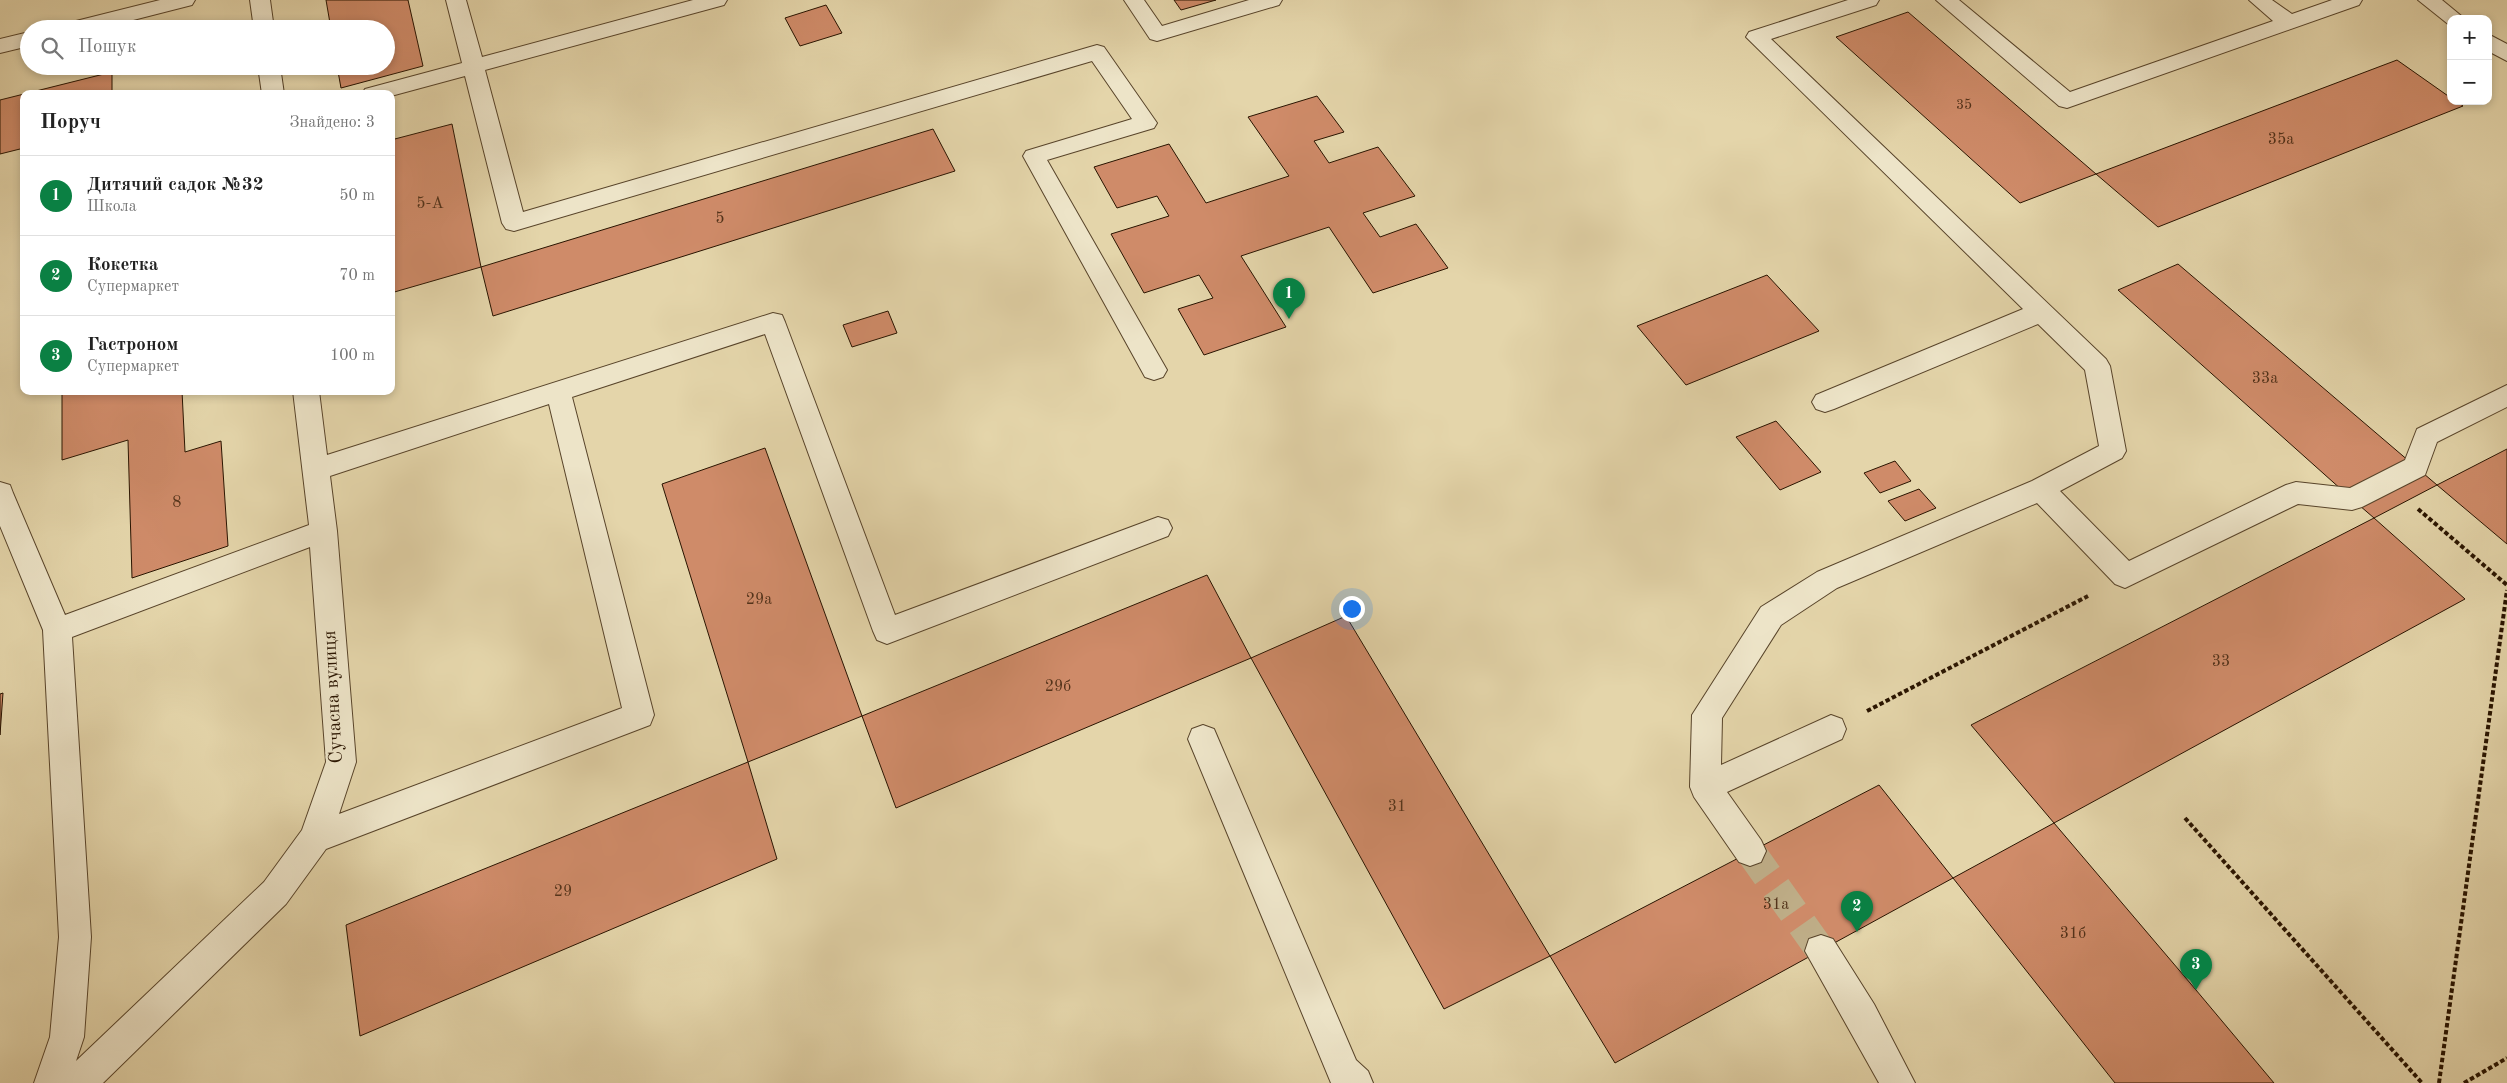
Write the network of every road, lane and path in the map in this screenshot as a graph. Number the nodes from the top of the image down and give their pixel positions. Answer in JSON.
{"nodes":[{"id":1,"x":186,"y":0,"type":"edge"},
{"id":2,"x":260,"y":0,"type":"edge"},
{"id":3,"x":456,"y":0,"type":"edge"},
{"id":4,"x":717,"y":0,"type":"edge"},
{"id":5,"x":1134,"y":0,"type":"edge"},
{"id":6,"x":1272,"y":0,"type":"edge"},
{"id":7,"x":1869,"y":0,"type":"edge"},
{"id":8,"x":1946,"y":0,"type":"edge"},
{"id":9,"x":2259,"y":0,"type":"edge"},
{"id":10,"x":2352,"y":0,"type":"edge"},
{"id":11,"x":2428,"y":0,"type":"edge"},
{"id":12,"x":2449,"y":15,"type":"edge"},
{"id":13,"x":107,"y":20,"type":"edge"},
{"id":14,"x":263,"y":20,"type":"edge"},
{"id":15,"x":2289,"y":22,"type":"junction"},
{"id":16,"x":20,"y":41,"type":"edge"},
{"id":17,"x":2492,"y":45,"type":"edge"},
{"id":18,"x":0,"y":46,"type":"edge"},
{"id":19,"x":2507,"y":54,"type":"edge"},
{"id":20,"x":474,"y":66,"type":"junction"},
{"id":21,"x":270,"y":75,"type":"edge"},
{"id":22,"x":272,"y":90,"type":"edge"},
{"id":23,"x":387,"y":90,"type":"edge"},
{"id":24,"x":2041,"y":312,"type":"junction"},
{"id":25,"x":1154,"y":370,"type":"dead end"},
{"id":26,"x":558,"y":391,"type":"junction"},
{"id":27,"x":306,"y":395,"type":"edge"},
{"id":28,"x":2507,"y":395,"type":"edge"},
{"id":29,"x":1825,"y":402,"type":"dead end"},
{"id":30,"x":314,"y":470,"type":"junction"},
{"id":31,"x":2387,"y":482,"type":"junction"},
{"id":32,"x":2040,"y":489,"type":"junction"},
{"id":33,"x":0,"y":493,"type":"edge"},
{"id":34,"x":1158,"y":528,"type":"dead end"},
{"id":35,"x":323,"y":531,"type":"junction"},
{"id":36,"x":2125,"y":576,"type":"junction"},
{"id":37,"x":2507,"y":585,"type":"edge"},
{"id":38,"x":2507,"y":590,"type":"edge"},
{"id":39,"x":57,"y":630,"type":"junction"},
{"id":40,"x":1831,"y":729,"type":"joint"},
{"id":41,"x":1204,"y":738,"type":"dead end"},
{"id":42,"x":1705,"y":788,"type":"junction"},
{"id":43,"x":2185,"y":818,"type":"dead end"},
{"id":44,"x":315,"y":838,"type":"junction"},
{"id":45,"x":1750,"y":851,"type":"tunnel mouth"},
{"id":46,"x":1821,"y":951,"type":"tunnel mouth"},
{"id":47,"x":2507,"y":1058,"type":"edge"},
{"id":48,"x":51,"y":1083,"type":"edge"},
{"id":49,"x":78,"y":1083,"type":"edge"},
{"id":50,"x":1356,"y":1083,"type":"edge"},
{"id":51,"x":1898,"y":1083,"type":"edge"},
{"id":52,"x":2422,"y":1083,"type":"edge"},
{"id":53,"x":2438,"y":1083,"type":"edge"},
{"id":54,"x":2464,"y":1083,"type":"edge"}],
"edges":[{"from":1,"to":13,"type":"street"},
{"from":2,"to":14,"type":"street"},
{"from":3,"to":20,"type":"street"},
{"from":4,"to":20,"type":"street"},
{"from":5,"to":6,"type":"street"},
{"from":7,"to":24,"type":"street"},
{"from":8,"to":15,"type":"street"},
{"from":9,"to":15,"type":"street"},
{"from":10,"to":15,"type":"street"},
{"from":11,"to":12,"type":"street"},
{"from":16,"to":18,"type":"street"},
{"from":17,"to":19,"type":"street"},
{"from":20,"to":23,"type":"street"},
{"from":20,"to":25,"type":"street"},
{"from":21,"to":22,"type":"street"},
{"from":24,"to":29,"type":"street"},
{"from":24,"to":32,"type":"street"},
{"from":26,"to":30,"type":"street"},
{"from":26,"to":34,"type":"street"},
{"from":26,"to":44,"type":"street"},
{"from":27,"to":30,"type":"street","name":"Сучасна вулиця"},
{"from":28,"to":31,"type":"street"},
{"from":30,"to":35,"type":"street","name":"Сучасна вулиця"},
{"from":31,"to":36,"type":"street"},
{"from":31,"to":37,"type":"path"},
{"from":32,"to":36,"type":"street"},
{"from":32,"to":42,"type":"street"},
{"from":33,"to":39,"type":"street"},
{"from":35,"to":39,"type":"street"},
{"from":35,"to":44,"type":"street","name":"Сучасна вулиця"},
{"from":36,"to":40,"type":"path"},
{"from":38,"to":53,"type":"path"},
{"from":39,"to":48,"type":"street"},
{"from":40,"to":42,"type":"street"},
{"from":41,"to":50,"type":"street"},
{"from":42,"to":45,"type":"street"},
{"from":43,"to":52,"type":"path"},
{"from":44,"to":49,"type":"street","name":"Сучасна вулиця"},
{"from":46,"to":51,"type":"street"},
{"from":47,"to":54,"type":"path"}]}
